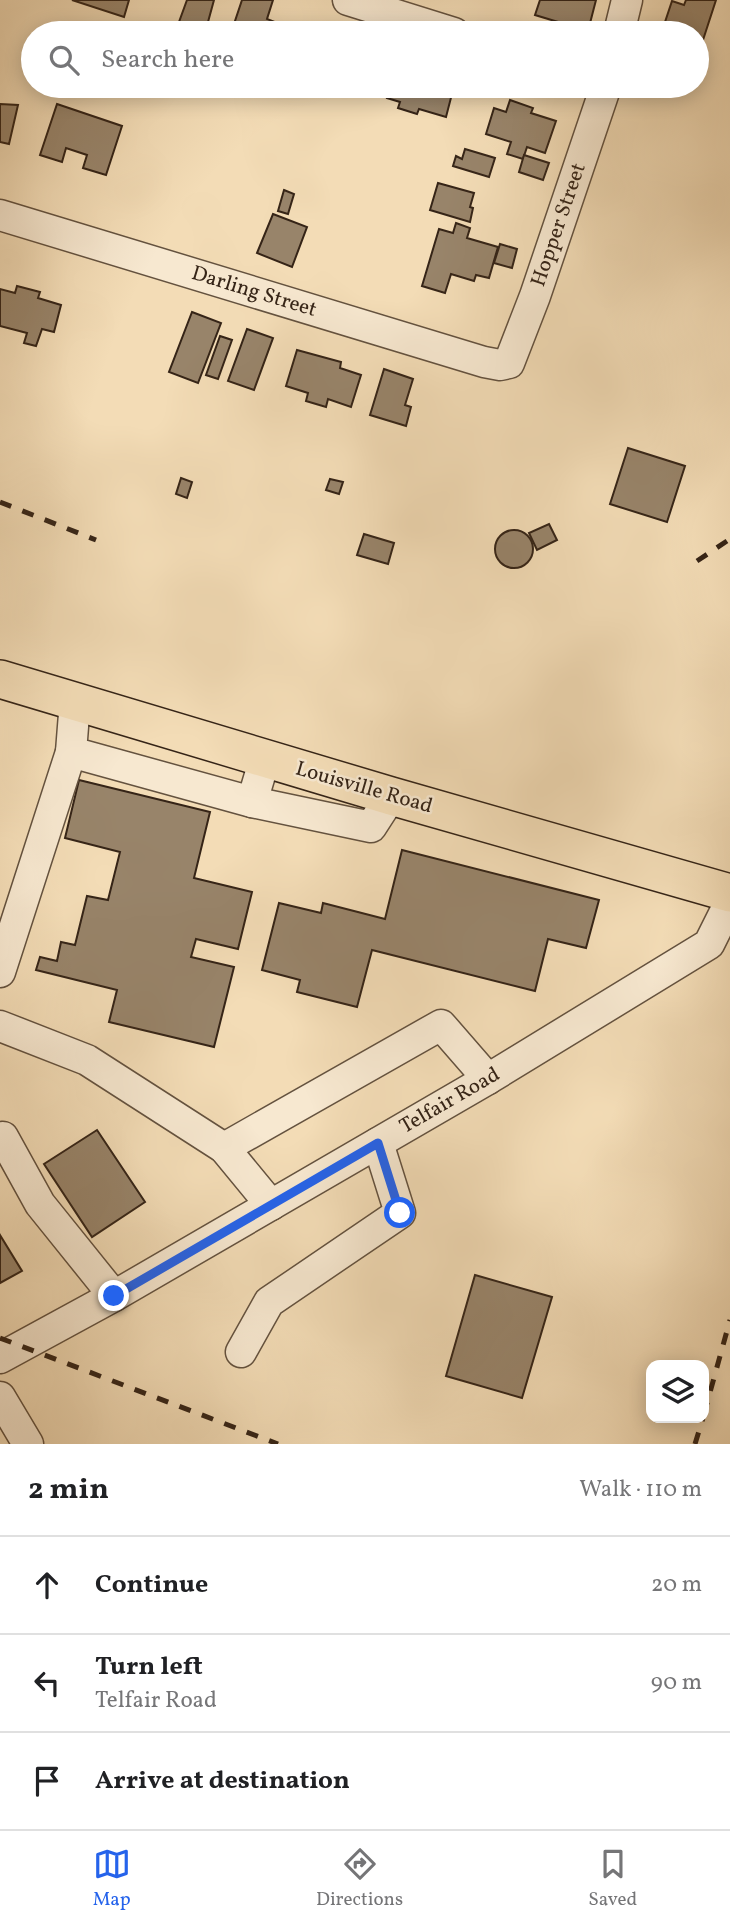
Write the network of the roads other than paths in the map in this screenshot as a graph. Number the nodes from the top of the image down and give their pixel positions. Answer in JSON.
{"nodes":[{"id":1,"x":348,"y":0,"type":"edge"},
{"id":2,"x":628,"y":0,"type":"edge"},
{"id":3,"x":415,"y":21,"type":"edge"},
{"id":4,"x":622,"y":21,"type":"edge"},
{"id":5,"x":602,"y":98,"type":"edge"},
{"id":6,"x":0,"y":215,"type":"edge"},
{"id":7,"x":509,"y":363,"type":"joint"},
{"id":8,"x":0,"y":679,"type":"edge"},
{"id":9,"x":75,"y":701,"type":"junction"},
{"id":10,"x":71,"y":752,"type":"junction"},
{"id":11,"x":265,"y":758,"type":"junction"},
{"id":12,"x":391,"y":796,"type":"junction"},
{"id":13,"x":252,"y":802,"type":"junction"},
{"id":14,"x":730,"y":893,"type":"edge"},
{"id":15,"x":730,"y":902,"type":"edge"},
{"id":16,"x":0,"y":972,"type":"edge"},
{"id":17,"x":0,"y":1026,"type":"edge"},
{"id":18,"x":488,"y":1079,"type":"junction"},
{"id":19,"x":3,"y":1137,"type":"dead end"},
{"id":20,"x":378,"y":1143,"type":"junction"},
{"id":21,"x":224,"y":1148,"type":"junction"},
{"id":22,"x":271,"y":1205,"type":"junction"},
{"id":23,"x":114,"y":1296,"type":"junction"},
{"id":24,"x":241,"y":1352,"type":"dead end"},
{"id":25,"x":0,"y":1358,"type":"edge"},
{"id":26,"x":0,"y":1397,"type":"edge"},
{"id":27,"x":28,"y":1444,"type":"edge"}],
"edges":[{"from":1,"to":3,"type":"street"},
{"from":2,"to":4,"type":"street"},
{"from":5,"to":7,"type":"street","name":"Hopper Street"},
{"from":6,"to":7,"type":"street","name":"Darling Street"},
{"from":8,"to":9,"type":"main road","name":"Louisville Road"},
{"from":9,"to":10,"type":"street"},
{"from":9,"to":11,"type":"main road","name":"Louisville Road"},
{"from":10,"to":13,"type":"street"},
{"from":10,"to":16,"type":"street"},
{"from":11,"to":12,"type":"main road","name":"Louisville Road"},
{"from":11,"to":13,"type":"street"},
{"from":12,"to":13,"type":"street"},
{"from":12,"to":14,"type":"main road","name":"Louisville Road"},
{"from":15,"to":18,"type":"street","name":"Telfair Road"},
{"from":17,"to":21,"type":"street"},
{"from":18,"to":20,"type":"street","name":"Telfair Road"},
{"from":18,"to":21,"type":"street"},
{"from":19,"to":23,"type":"street"},
{"from":20,"to":22,"type":"street","name":"Telfair Road"},
{"from":20,"to":24,"type":"street"},
{"from":21,"to":22,"type":"street"},
{"from":22,"to":23,"type":"street","name":"Telfair Road"},
{"from":23,"to":25,"type":"street","name":"Telfair Road"},
{"from":26,"to":27,"type":"street"}]}
